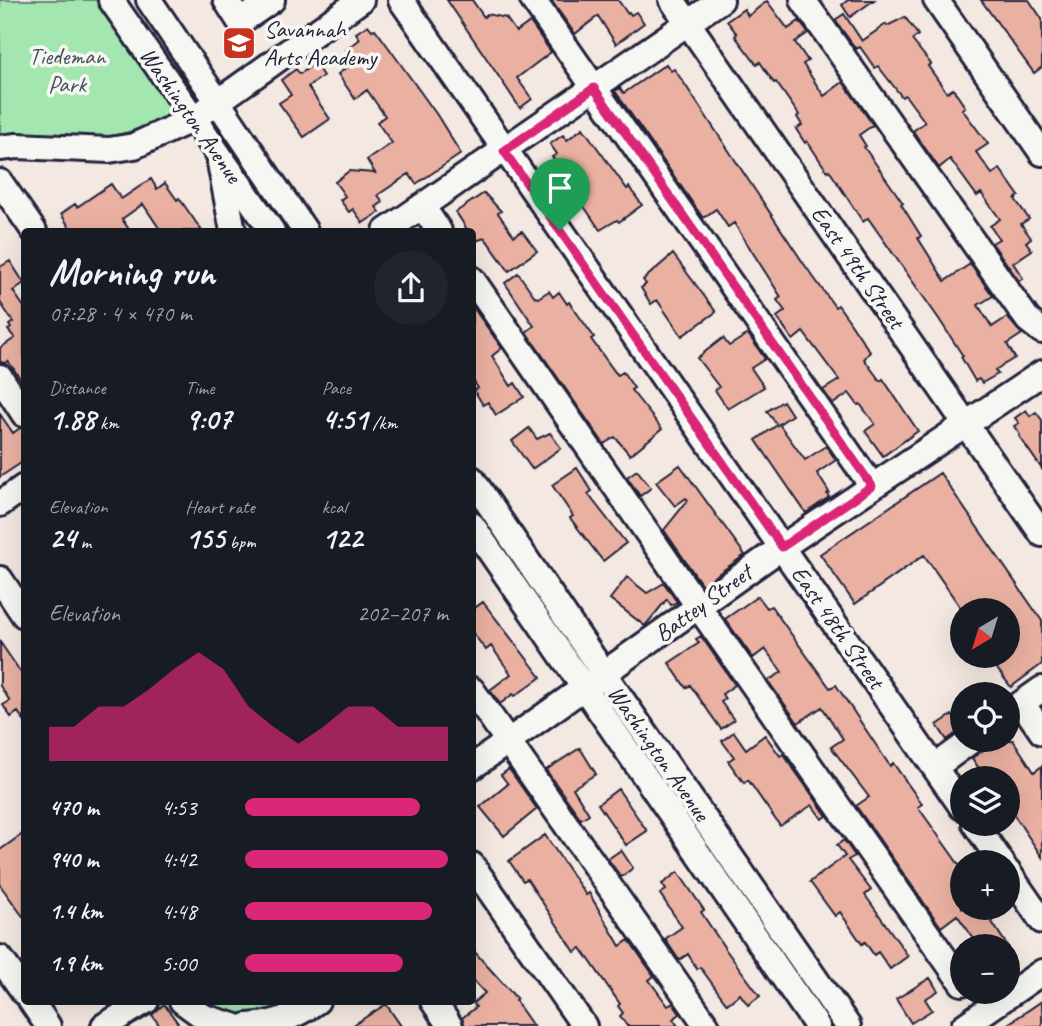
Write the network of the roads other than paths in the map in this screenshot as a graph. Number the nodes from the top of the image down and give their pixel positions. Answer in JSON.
{"nodes":[{"id":1,"x":111,"y":0,"type":"edge"},
{"id":2,"x":149,"y":0,"type":"edge"},
{"id":3,"x":226,"y":0,"type":"edge"},
{"id":4,"x":272,"y":0,"type":"edge"},
{"id":5,"x":361,"y":0,"type":"edge"},
{"id":6,"x":401,"y":0,"type":"edge"},
{"id":7,"x":533,"y":0,"type":"edge"},
{"id":8,"x":672,"y":0,"type":"edge"},
{"id":9,"x":721,"y":0,"type":"edge"},
{"id":10,"x":803,"y":0,"type":"edge"},
{"id":11,"x":936,"y":0,"type":"edge"},
{"id":12,"x":689,"y":23,"type":"junction"},
{"id":13,"x":594,"y":88,"type":"junction"},
{"id":14,"x":217,"y":102,"type":"junction"},
{"id":15,"x":195,"y":118,"type":"junction"},
{"id":16,"x":0,"y":148,"type":"edge"},
{"id":17,"x":504,"y":151,"type":"junction"},
{"id":18,"x":1042,"y":153,"type":"edge"},
{"id":19,"x":218,"y":155,"type":"junction"},
{"id":20,"x":0,"y":182,"type":"edge"},
{"id":21,"x":422,"y":206,"type":"junction"},
{"id":22,"x":32,"y":228,"type":"edge"},
{"id":23,"x":232,"y":228,"type":"edge"},
{"id":24,"x":270,"y":228,"type":"edge"},
{"id":25,"x":303,"y":228,"type":"edge"},
{"id":26,"x":390,"y":228,"type":"edge"},
{"id":27,"x":437,"y":228,"type":"edge"},
{"id":28,"x":476,"y":285,"type":"edge"},
{"id":29,"x":1042,"y":331,"type":"edge"},
{"id":30,"x":1042,"y":373,"type":"edge"},
{"id":31,"x":0,"y":377,"type":"edge"},
{"id":32,"x":21,"y":409,"type":"edge"},
{"id":33,"x":965,"y":423,"type":"junction"},
{"id":34,"x":476,"y":485,"type":"edge"},
{"id":35,"x":872,"y":486,"type":"junction"},
{"id":36,"x":21,"y":489,"type":"edge"},
{"id":37,"x":0,"y":504,"type":"edge"},
{"id":38,"x":476,"y":531,"type":"edge"},
{"id":39,"x":1042,"y":534,"type":"edge"},
{"id":40,"x":782,"y":547,"type":"junction"},
{"id":41,"x":0,"y":579,"type":"edge"},
{"id":42,"x":698,"y":606,"type":"junction"},
{"id":43,"x":21,"y":610,"type":"edge"},
{"id":44,"x":604,"y":674,"type":"junction"},
{"id":45,"x":583,"y":689,"type":"junction"},
{"id":46,"x":476,"y":696,"type":"edge"},
{"id":47,"x":1024,"y":702,"type":"edge"},
{"id":48,"x":1042,"y":732,"type":"edge"},
{"id":49,"x":508,"y":742,"type":"junction"},
{"id":50,"x":956,"y":752,"type":"edge"},
{"id":51,"x":476,"y":764,"type":"edge"},
{"id":52,"x":935,"y":767,"type":"junction"},
{"id":53,"x":950,"y":789,"type":"edge"},
{"id":54,"x":476,"y":871,"type":"edge"},
{"id":55,"x":1020,"y":889,"type":"edge"},
{"id":56,"x":1042,"y":921,"type":"edge"},
{"id":57,"x":0,"y":958,"type":"edge"},
{"id":58,"x":950,"y":966,"type":"edge"},
{"id":59,"x":1042,"y":972,"type":"edge"},
{"id":60,"x":21,"y":988,"type":"edge"},
{"id":61,"x":973,"y":1004,"type":"edge"},
{"id":62,"x":34,"y":1005,"type":"edge"},
{"id":63,"x":139,"y":1005,"type":"edge"},
{"id":64,"x":186,"y":1005,"type":"edge"},
{"id":65,"x":436,"y":1005,"type":"edge"},
{"id":66,"x":307,"y":1014,"type":"edge"},
{"id":67,"x":203,"y":1021,"type":"edge"},
{"id":68,"x":980,"y":1022,"type":"edge"},
{"id":69,"x":48,"y":1026,"type":"edge"},
{"id":70,"x":104,"y":1026,"type":"edge"},
{"id":71,"x":234,"y":1026,"type":"edge"},
{"id":72,"x":247,"y":1026,"type":"edge"},
{"id":73,"x":450,"y":1026,"type":"edge"},
{"id":74,"x":584,"y":1026,"type":"edge"},
{"id":75,"x":707,"y":1026,"type":"edge"},
{"id":76,"x":817,"y":1026,"type":"edge"},
{"id":77,"x":848,"y":1026,"type":"edge"}],
"edges":[{"from":1,"to":15,"type":"street","name":"Washington Avenue"},
{"from":2,"to":14,"type":"street","name":"Washington Avenue"},
{"from":3,"to":4,"type":"street"},
{"from":5,"to":14,"type":"street"},
{"from":6,"to":17,"type":"street","name":"East 48th Street"},
{"from":7,"to":13,"type":"street"},
{"from":8,"to":12,"type":"street","name":"East 49th Street"},
{"from":9,"to":12,"type":"street"},
{"from":10,"to":29,"type":"street"},
{"from":11,"to":18,"type":"street"},
{"from":12,"to":13,"type":"street"},
{"from":12,"to":33,"type":"street","name":"East 49th Street"},
{"from":13,"to":17,"type":"street"},
{"from":13,"to":35,"type":"street"},
{"from":14,"to":15,"type":"street"},
{"from":14,"to":25,"type":"street","name":"Washington Avenue"},
{"from":15,"to":16,"type":"street"},
{"from":15,"to":19,"type":"street","name":"Washington Avenue"},
{"from":17,"to":21,"type":"street"},
{"from":17,"to":40,"type":"street","name":"East 48th Street"},
{"from":19,"to":23,"type":"street"},
{"from":19,"to":24,"type":"street","name":"Washington Avenue"},
{"from":20,"to":22,"type":"street"},
{"from":21,"to":26,"type":"street"},
{"from":21,"to":27,"type":"street"},
{"from":28,"to":42,"type":"street"},
{"from":30,"to":33,"type":"street","name":"Battey Street"},
{"from":31,"to":32,"type":"street"},
{"from":33,"to":35,"type":"street","name":"Battey Street"},
{"from":33,"to":39,"type":"street","name":"East 49th Street"},
{"from":34,"to":44,"type":"street","name":"Washington Avenue"},
{"from":35,"to":40,"type":"street","name":"Battey Street"},
{"from":36,"to":37,"type":"street"},
{"from":38,"to":45,"type":"street","name":"Washington Avenue"},
{"from":40,"to":42,"type":"street","name":"Battey Street"},
{"from":40,"to":52,"type":"street","name":"East 48th Street"},
{"from":41,"to":43,"type":"street"},
{"from":42,"to":44,"type":"street","name":"Battey Street"},
{"from":42,"to":58,"type":"street"},
{"from":44,"to":45,"type":"street","name":"Battey Street"},
{"from":44,"to":77,"type":"street","name":"Washington Avenue"},
{"from":45,"to":49,"type":"street","name":"Battey Street"},
{"from":45,"to":76,"type":"street","name":"Washington Avenue"},
{"from":46,"to":49,"type":"street"},
{"from":47,"to":48,"type":"street"},
{"from":49,"to":51,"type":"street","name":"Battey Street"},
{"from":49,"to":75,"type":"street"},
{"from":50,"to":52,"type":"street"},
{"from":52,"to":53,"type":"street","name":"East 48th Street"},
{"from":54,"to":74,"type":"street"},
{"from":55,"to":56,"type":"street"},
{"from":57,"to":60,"type":"street"},
{"from":59,"to":68,"type":"street"},
{"from":61,"to":68,"type":"street"},
{"from":62,"to":69,"type":"street"},
{"from":63,"to":70,"type":"street"},
{"from":64,"to":67,"type":"street"},
{"from":65,"to":73,"type":"street"},
{"from":66,"to":72,"type":"street"},
{"from":67,"to":71,"type":"street"}]}
